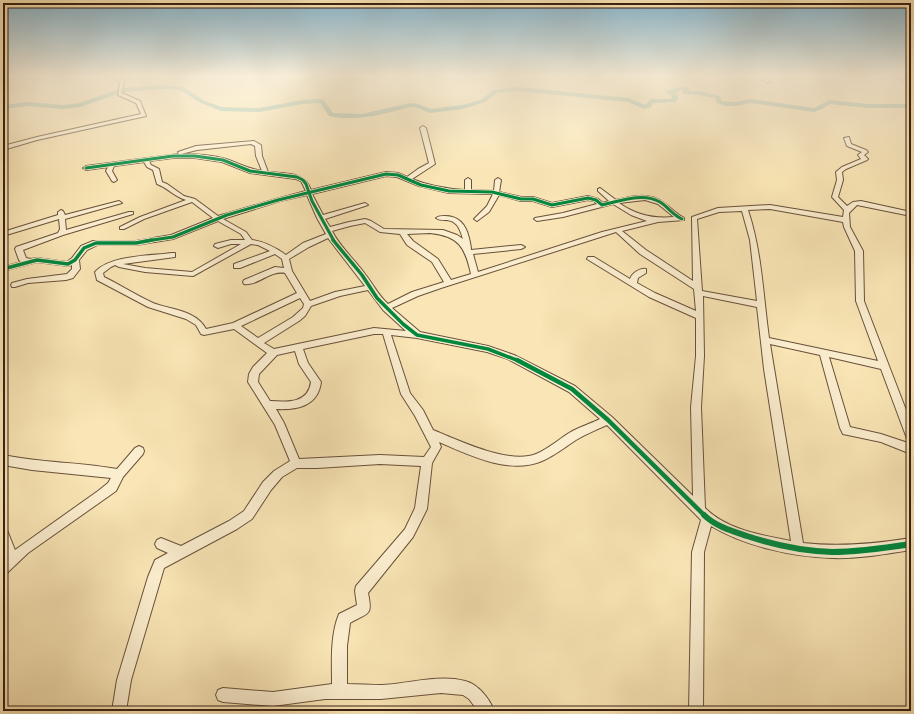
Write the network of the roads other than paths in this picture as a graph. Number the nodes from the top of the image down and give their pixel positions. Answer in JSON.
{"nodes":[{"id":1,"x":141,"y":109,"type":"edge"},
{"id":2,"x":423,"y":128,"type":"dead end"},
{"id":3,"x":847,"y":138,"type":"dead end"},
{"id":4,"x":3,"y":148,"type":"edge"},
{"id":5,"x":173,"y":156,"type":"junction"},
{"id":6,"x":146,"y":160,"type":"junction"},
{"id":7,"x":112,"y":164,"type":"junction"},
{"id":8,"x":86,"y":168,"type":"dead end"},
{"id":9,"x":266,"y":173,"type":"junction"},
{"id":10,"x":408,"y":179,"type":"junction"},
{"id":11,"x":114,"y":180,"type":"dead end"},
{"id":12,"x":468,"y":180,"type":"dead end"},
{"id":13,"x":498,"y":180,"type":"dead end"},
{"id":14,"x":600,"y":190,"type":"dead end"},
{"id":15,"x":468,"y":192,"type":"junction"},
{"id":16,"x":309,"y":193,"type":"junction"},
{"id":17,"x":497,"y":193,"type":"junction"},
{"id":18,"x":193,"y":200,"type":"junction"},
{"id":19,"x":615,"y":203,"type":"junction"},
{"id":20,"x":119,"y":204,"type":"dead end"},
{"id":21,"x":365,"y":205,"type":"dead end"},
{"id":22,"x":602,"y":205,"type":"junction"},
{"id":23,"x":664,"y":207,"type":"junction"},
{"id":24,"x":744,"y":208,"type":"junction"},
{"id":25,"x":847,"y":210,"type":"junction"},
{"id":26,"x":131,"y":213,"type":"dead end"},
{"id":27,"x":911,"y":214,"type":"edge"},
{"id":28,"x":633,"y":215,"type":"junction"},
{"id":29,"x":61,"y":216,"type":"junction"},
{"id":30,"x":218,"y":218,"type":"junction"},
{"id":31,"x":320,"y":218,"type":"junction"},
{"id":32,"x":439,"y":218,"type":"dead end"},
{"id":33,"x":694,"y":218,"type":"junction"},
{"id":34,"x":477,"y":219,"type":"dead end"},
{"id":35,"x":661,"y":219,"type":"junction"},
{"id":36,"x":682,"y":219,"type":"junction"},
{"id":37,"x":537,"y":220,"type":"dead end"},
{"id":38,"x":846,"y":220,"type":"junction"},
{"id":39,"x":638,"y":225,"type":"junction"},
{"id":40,"x":122,"y":228,"type":"dead end"},
{"id":41,"x":617,"y":230,"type":"junction"},
{"id":42,"x":401,"y":231,"type":"junction"},
{"id":43,"x":329,"y":232,"type":"junction"},
{"id":44,"x":3,"y":234,"type":"edge"},
{"id":45,"x":61,"y":234,"type":"junction"},
{"id":46,"x":250,"y":242,"type":"junction"},
{"id":47,"x":218,"y":246,"type":"dead end"},
{"id":48,"x":521,"y":248,"type":"dead end"},
{"id":49,"x":277,"y":251,"type":"junction"},
{"id":50,"x":470,"y":251,"type":"junction"},
{"id":51,"x":172,"y":255,"type":"dead end"},
{"id":52,"x":285,"y":258,"type":"junction"},
{"id":53,"x":591,"y":259,"type":"dead end"},
{"id":54,"x":75,"y":260,"type":"junction"},
{"id":55,"x":28,"y":261,"type":"junction"},
{"id":56,"x":114,"y":263,"type":"junction"},
{"id":57,"x":237,"y":266,"type":"dead end"},
{"id":58,"x":3,"y":269,"type":"edge"},
{"id":59,"x":288,"y":271,"type":"junction"},
{"id":60,"x":643,"y":271,"type":"dead end"},
{"id":61,"x":475,"y":275,"type":"junction"},
{"id":62,"x":247,"y":282,"type":"dead end"},
{"id":63,"x":449,"y":283,"type":"junction"},
{"id":64,"x":633,"y":283,"type":"junction"},
{"id":65,"x":15,"y":285,"type":"dead end"},
{"id":66,"x":369,"y":287,"type":"junction"},
{"id":67,"x":698,"y":290,"type":"junction"},
{"id":68,"x":301,"y":294,"type":"junction"},
{"id":69,"x":308,"y":304,"type":"junction"},
{"id":70,"x":762,"y":305,"type":"junction"},
{"id":71,"x":386,"y":308,"type":"junction"},
{"id":72,"x":700,"y":316,"type":"junction"},
{"id":73,"x":235,"y":326,"type":"junction"},
{"id":74,"x":386,"y":331,"type":"junction"},
{"id":75,"x":416,"y":335,"type":"junction"},
{"id":76,"x":765,"y":340,"type":"junction"},
{"id":77,"x":259,"y":342,"type":"junction"},
{"id":78,"x":298,"y":346,"type":"junction"},
{"id":79,"x":274,"y":352,"type":"junction"},
{"id":80,"x":824,"y":354,"type":"junction"},
{"id":81,"x":885,"y":366,"type":"junction"},
{"id":82,"x":267,"y":405,"type":"junction"},
{"id":83,"x":608,"y":420,"type":"junction"},
{"id":84,"x":431,"y":434,"type":"junction"},
{"id":85,"x":911,"y":436,"type":"edge"},
{"id":86,"x":911,"y":449,"type":"edge"},
{"id":87,"x":139,"y":451,"type":"dead end"},
{"id":88,"x":3,"y":460,"type":"edge"},
{"id":89,"x":428,"y":462,"type":"junction"},
{"id":90,"x":296,"y":463,"type":"junction"},
{"id":91,"x":119,"y":474,"type":"junction"},
{"id":92,"x":703,"y":514,"type":"junction"},
{"id":93,"x":3,"y":534,"type":"edge"},
{"id":94,"x":160,"y":544,"type":"dead end"},
{"id":95,"x":911,"y":544,"type":"edge"},
{"id":96,"x":798,"y":549,"type":"junction"},
{"id":97,"x":181,"y":552,"type":"junction"},
{"id":98,"x":7,"y":564,"type":"edge"},
{"id":99,"x":340,"y":691,"type":"junction"},
{"id":100,"x":223,"y":695,"type":"dead end"},
{"id":101,"x":119,"y":711,"type":"edge"},
{"id":102,"x":487,"y":711,"type":"edge"},
{"id":103,"x":696,"y":711,"type":"edge"}],
"edges":[{"from":1,"to":4,"type":"street"},
{"from":2,"to":10,"type":"street"},
{"from":3,"to":25,"type":"street"},
{"from":5,"to":6,"type":"street"},
{"from":5,"to":9,"type":"street"},
{"from":5,"to":9,"type":"street"},
{"from":6,"to":7,"type":"street"},
{"from":6,"to":18,"type":"street"},
{"from":7,"to":8,"type":"street"},
{"from":7,"to":11,"type":"street"},
{"from":9,"to":16,"type":"street"},
{"from":10,"to":15,"type":"street"},
{"from":10,"to":16,"type":"street"},
{"from":12,"to":15,"type":"street"},
{"from":13,"to":17,"type":"street"},
{"from":14,"to":19,"type":"street"},
{"from":15,"to":17,"type":"street"},
{"from":16,"to":30,"type":"street"},
{"from":16,"to":31,"type":"street"},
{"from":17,"to":22,"type":"street"},
{"from":17,"to":34,"type":"street"},
{"from":18,"to":30,"type":"street"},
{"from":18,"to":40,"type":"street"},
{"from":19,"to":22,"type":"street"},
{"from":19,"to":23,"type":"street"},
{"from":19,"to":28,"type":"street"},
{"from":20,"to":29,"type":"street"},
{"from":21,"to":31,"type":"street"},
{"from":22,"to":37,"type":"street"},
{"from":23,"to":35,"type":"street"},
{"from":23,"to":36,"type":"street"},
{"from":24,"to":33,"type":"street"},
{"from":24,"to":38,"type":"street"},
{"from":24,"to":70,"type":"street"},
{"from":25,"to":27,"type":"street"},
{"from":25,"to":38,"type":"street"},
{"from":26,"to":45,"type":"street"},
{"from":28,"to":35,"type":"street"},
{"from":28,"to":39,"type":"street"},
{"from":29,"to":44,"type":"street"},
{"from":29,"to":45,"type":"street"},
{"from":30,"to":46,"type":"street"},
{"from":30,"to":54,"type":"street"},
{"from":31,"to":43,"type":"street"},
{"from":32,"to":50,"type":"street"},
{"from":33,"to":36,"type":"street"},
{"from":33,"to":67,"type":"street"},
{"from":35,"to":36,"type":"street"},
{"from":35,"to":39,"type":"street"},
{"from":38,"to":81,"type":"street"},
{"from":39,"to":41,"type":"street"},
{"from":41,"to":61,"type":"street"},
{"from":41,"to":67,"type":"street"},
{"from":42,"to":43,"type":"street"},
{"from":42,"to":50,"type":"street"},
{"from":42,"to":63,"type":"street"},
{"from":43,"to":52,"type":"street"},
{"from":43,"to":66,"type":"street"},
{"from":45,"to":55,"type":"street"},
{"from":46,"to":47,"type":"street"},
{"from":46,"to":49,"type":"street"},
{"from":46,"to":56,"type":"street"},
{"from":48,"to":50,"type":"street"},
{"from":49,"to":52,"type":"street"},
{"from":49,"to":57,"type":"street"},
{"from":50,"to":61,"type":"street"},
{"from":51,"to":56,"type":"street"},
{"from":52,"to":59,"type":"street"},
{"from":53,"to":64,"type":"street"},
{"from":54,"to":55,"type":"street"},
{"from":54,"to":65,"type":"street"},
{"from":55,"to":58,"type":"street"},
{"from":56,"to":73,"type":"street"},
{"from":59,"to":62,"type":"street"},
{"from":59,"to":68,"type":"street"},
{"from":60,"to":64,"type":"street"},
{"from":61,"to":63,"type":"street"},
{"from":63,"to":71,"type":"street"},
{"from":64,"to":72,"type":"street"},
{"from":66,"to":69,"type":"street"},
{"from":66,"to":71,"type":"street"},
{"from":67,"to":70,"type":"street"},
{"from":67,"to":72,"type":"street"},
{"from":68,"to":69,"type":"street"},
{"from":68,"to":73,"type":"street"},
{"from":69,"to":77,"type":"street"},
{"from":70,"to":76,"type":"street"},
{"from":71,"to":75,"type":"street"},
{"from":72,"to":92,"type":"street"},
{"from":73,"to":77,"type":"street"},
{"from":74,"to":75,"type":"street"},
{"from":74,"to":78,"type":"street"},
{"from":74,"to":84,"type":"street"},
{"from":75,"to":83,"type":"street"},
{"from":76,"to":80,"type":"street"},
{"from":76,"to":96,"type":"street"},
{"from":77,"to":79,"type":"street"},
{"from":78,"to":79,"type":"street"},
{"from":78,"to":82,"type":"street"},
{"from":79,"to":82,"type":"street"},
{"from":80,"to":81,"type":"street"},
{"from":80,"to":86,"type":"street"},
{"from":81,"to":85,"type":"street"},
{"from":82,"to":90,"type":"street"},
{"from":83,"to":84,"type":"street"},
{"from":83,"to":92,"type":"street"},
{"from":84,"to":89,"type":"street"},
{"from":87,"to":91,"type":"street"},
{"from":88,"to":91,"type":"street"},
{"from":89,"to":90,"type":"street"},
{"from":89,"to":99,"type":"street"},
{"from":90,"to":97,"type":"street"},
{"from":91,"to":98,"type":"street"},
{"from":92,"to":96,"type":"street"},
{"from":92,"to":103,"type":"street"},
{"from":93,"to":98,"type":"street"},
{"from":94,"to":97,"type":"street"},
{"from":95,"to":96,"type":"street"},
{"from":97,"to":101,"type":"street"},
{"from":99,"to":100,"type":"street"},
{"from":99,"to":102,"type":"street"}]}
